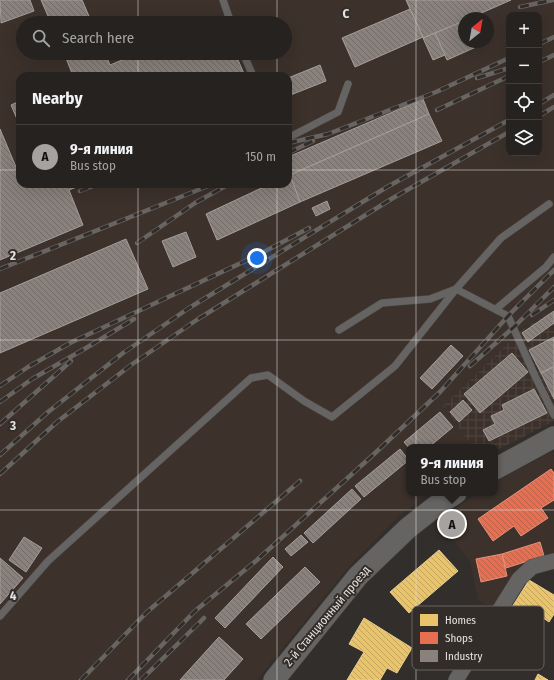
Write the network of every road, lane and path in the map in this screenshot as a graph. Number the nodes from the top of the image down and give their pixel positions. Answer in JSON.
{"nodes":[{"id":1,"x":222,"y":0,"type":"edge"},
{"id":2,"x":228,"y":16,"type":"edge"},
{"id":3,"x":246,"y":60,"type":"edge"},
{"id":4,"x":251,"y":72,"type":"edge"},
{"id":5,"x":348,"y":84,"type":"dead end"},
{"id":6,"x":292,"y":136,"type":"edge"},
{"id":7,"x":549,"y":204,"type":"dead end"},
{"id":8,"x":554,"y":257,"type":"edge"},
{"id":9,"x":456,"y":289,"type":"junction"},
{"id":10,"x":496,"y":309,"type":"junction"},
{"id":11,"x":339,"y":330,"type":"dead end"},
{"id":12,"x":554,"y":415,"type":"edge"},
{"id":13,"x":554,"y":437,"type":"edge"},
{"id":14,"x":498,"y":467,"type":"edge"},
{"id":15,"x":451,"y":496,"type":"edge"},
{"id":16,"x":554,"y":561,"type":"edge"},
{"id":17,"x":502,"y":606,"type":"edge"},
{"id":18,"x":0,"y":616,"type":"edge"},
{"id":19,"x":462,"y":670,"type":"edge"},
{"id":20,"x":274,"y":680,"type":"edge"},
{"id":21,"x":456,"y":680,"type":"edge"}],
"edges":[{"from":1,"to":2,"type":"lane"},
{"from":3,"to":4,"type":"lane"},
{"from":5,"to":6,"type":"lane"},
{"from":7,"to":9,"type":"lane"},
{"from":8,"to":10,"type":"lane"},
{"from":9,"to":10,"type":"lane"},
{"from":9,"to":11,"type":"lane"},
{"from":9,"to":18,"type":"lane"},
{"from":10,"to":12,"type":"lane"},
{"from":13,"to":14,"type":"main road"},
{"from":15,"to":20,"type":"main road","name":"2-й Станционный проезд"},
{"from":16,"to":17,"type":"street"},
{"from":19,"to":21,"type":"street"}]}
